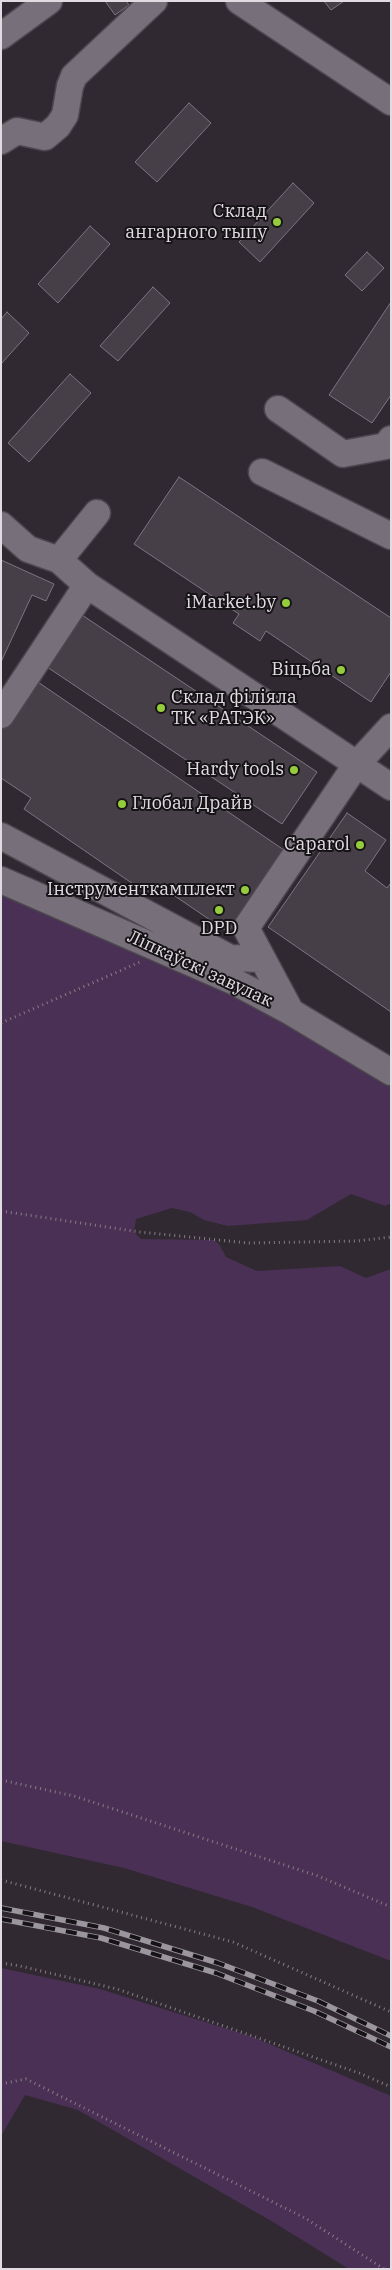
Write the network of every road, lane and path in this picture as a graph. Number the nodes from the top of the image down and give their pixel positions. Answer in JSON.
{"nodes":[{"id":1,"x":49,"y":1,"type":"edge"},
{"id":2,"x":154,"y":1,"type":"edge"},
{"id":3,"x":239,"y":1,"type":"edge"},
{"id":4,"x":261,"y":9,"type":"edge"},
{"id":5,"x":1,"y":36,"type":"edge"},
{"id":6,"x":391,"y":102,"type":"edge"},
{"id":7,"x":1,"y":141,"type":"edge"},
{"id":8,"x":278,"y":409,"type":"dead end"},
{"id":9,"x":391,"y":439,"type":"edge"},
{"id":10,"x":262,"y":472,"type":"dead end"},
{"id":11,"x":97,"y":513,"type":"dead end"},
{"id":12,"x":1,"y":525,"type":"edge"},
{"id":13,"x":391,"y":536,"type":"edge"},
{"id":14,"x":59,"y":560,"type":"junction"},
{"id":15,"x":88,"y":585,"type":"junction"},
{"id":16,"x":1,"y":715,"type":"edge"},
{"id":17,"x":391,"y":727,"type":"edge"},
{"id":18,"x":356,"y":765,"type":"junction"},
{"id":19,"x":391,"y":787,"type":"edge"},
{"id":20,"x":1,"y":836,"type":"edge"},
{"id":21,"x":1,"y":880,"type":"edge"},
{"id":22,"x":155,"y":946,"type":"junction"},
{"id":23,"x":262,"y":958,"type":"junction"},
{"id":24,"x":291,"y":1012,"type":"junction"},
{"id":25,"x":1,"y":1023,"type":"edge"},
{"id":26,"x":391,"y":1072,"type":"edge"},
{"id":27,"x":1,"y":1211,"type":"edge"},
{"id":28,"x":391,"y":1237,"type":"edge"},
{"id":29,"x":1,"y":1780,"type":"edge"},
{"id":30,"x":1,"y":1880,"type":"edge"},
{"id":31,"x":391,"y":1907,"type":"edge"},
{"id":32,"x":1,"y":1963,"type":"edge"},
{"id":33,"x":391,"y":2012,"type":"edge"},
{"id":34,"x":1,"y":2084,"type":"edge"},
{"id":35,"x":391,"y":2087,"type":"edge"},
{"id":36,"x":384,"y":2269,"type":"edge"}],
"edges":[{"from":1,"to":5,"type":"street"},
{"from":2,"to":7,"type":"street"},
{"from":3,"to":4,"type":"street"},
{"from":4,"to":6,"type":"street"},
{"from":8,"to":9,"type":"street"},
{"from":10,"to":13,"type":"street"},
{"from":11,"to":14,"type":"street"},
{"from":12,"to":14,"type":"street"},
{"from":14,"to":15,"type":"street"},
{"from":15,"to":16,"type":"street"},
{"from":15,"to":18,"type":"street"},
{"from":17,"to":18,"type":"street"},
{"from":18,"to":19,"type":"street"},
{"from":18,"to":23,"type":"street"},
{"from":20,"to":23,"type":"street"},
{"from":21,"to":22,"type":"street","name":"Ліпкаўскі завулак"},
{"from":22,"to":24,"type":"street","name":"Ліпкаўскі завулак"},
{"from":22,"to":25,"type":"path"},
{"from":23,"to":24,"type":"street"},
{"from":24,"to":26,"type":"street","name":"Ліпкаўскі завулак"},
{"from":27,"to":28,"type":"path"},
{"from":29,"to":31,"type":"path"},
{"from":30,"to":33,"type":"path"},
{"from":32,"to":35,"type":"path"},
{"from":34,"to":36,"type":"path"}]}
